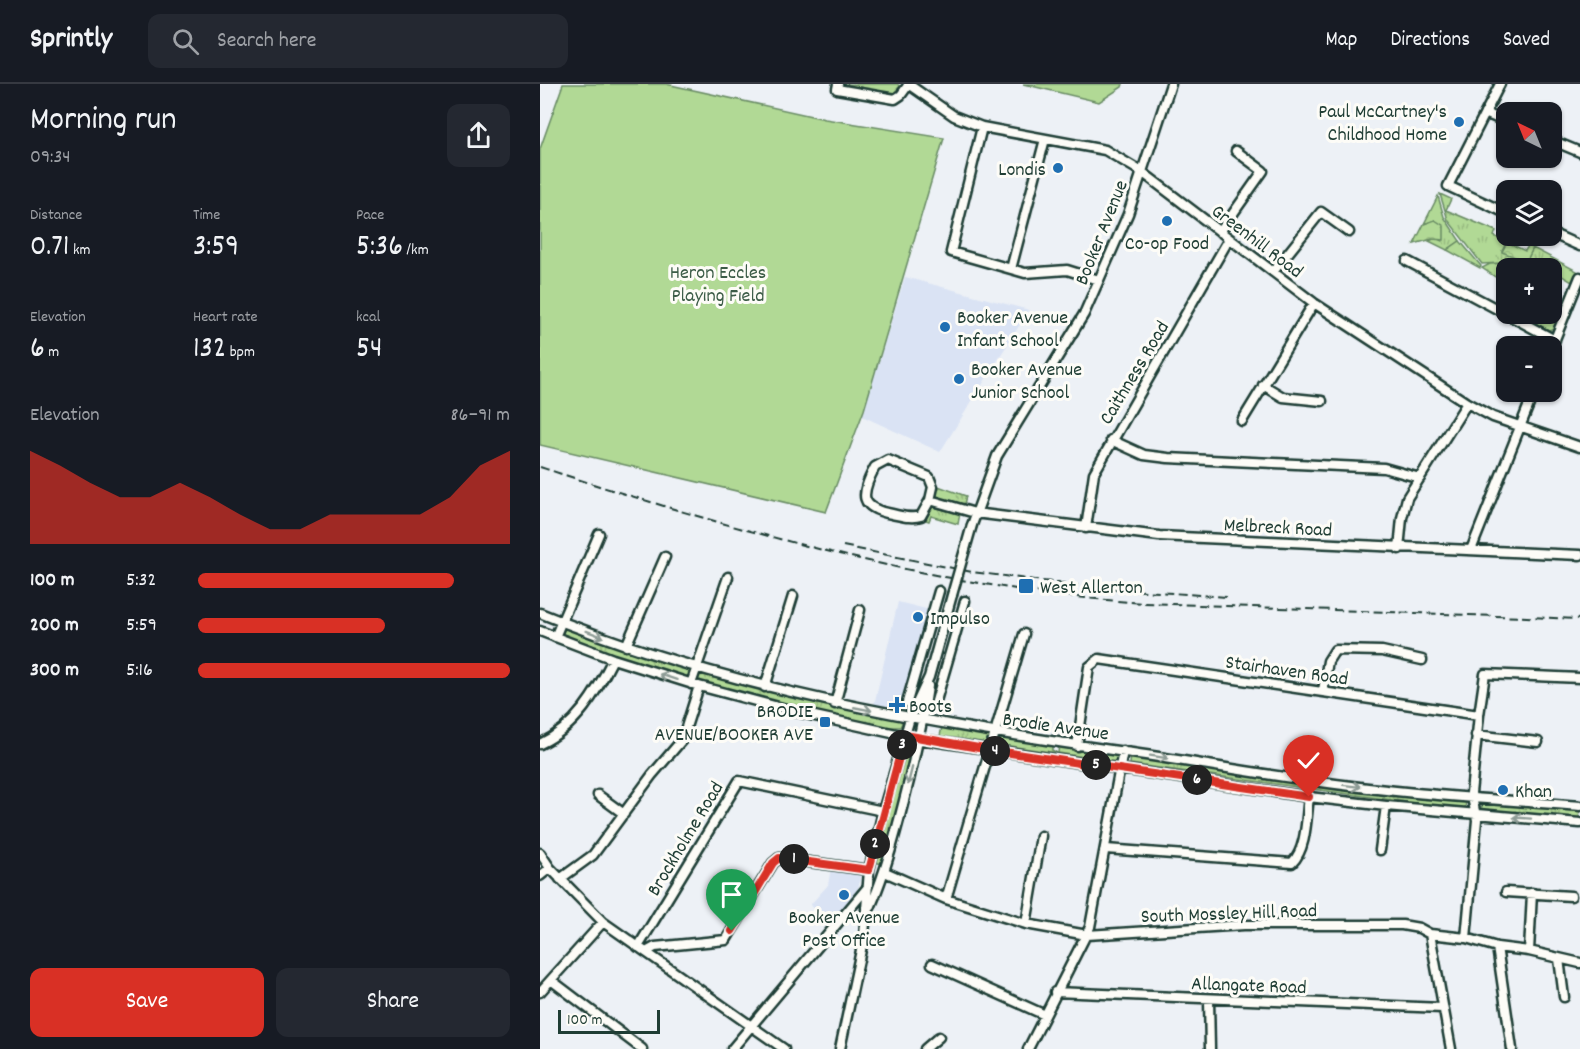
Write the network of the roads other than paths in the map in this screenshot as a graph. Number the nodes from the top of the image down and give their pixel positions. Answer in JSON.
{"nodes":[{"id":1,"x":838,"y":84,"type":"edge"},
{"id":2,"x":908,"y":84,"type":"edge"},
{"id":3,"x":1172,"y":84,"type":"edge"},
{"id":4,"x":1500,"y":84,"type":"edge"},
{"id":5,"x":1485,"y":114,"type":"junction"},
{"id":6,"x":1496,"y":118,"type":"edge"},
{"id":7,"x":982,"y":127,"type":"junction"},
{"id":8,"x":1045,"y":139,"type":"junction"},
{"id":9,"x":1562,"y":145,"type":"edge"},
{"id":10,"x":1236,"y":151,"type":"dead end"},
{"id":11,"x":1580,"y":152,"type":"edge"},
{"id":12,"x":1142,"y":172,"type":"junction"},
{"id":13,"x":1496,"y":208,"type":"edge"},
{"id":14,"x":1220,"y":232,"type":"junction"},
{"id":15,"x":1349,"y":232,"type":"dead end"},
{"id":16,"x":1562,"y":238,"type":"edge"},
{"id":17,"x":1229,"y":239,"type":"junction"},
{"id":18,"x":1580,"y":246,"type":"edge"},
{"id":19,"x":1407,"y":261,"type":"dead end"},
{"id":20,"x":1011,"y":269,"type":"junction"},
{"id":21,"x":1273,"y":272,"type":"junction"},
{"id":22,"x":1580,"y":277,"type":"edge"},
{"id":23,"x":1099,"y":280,"type":"junction"},
{"id":24,"x":1314,"y":303,"type":"junction"},
{"id":25,"x":1548,"y":336,"type":"edge"},
{"id":26,"x":1557,"y":336,"type":"edge"},
{"id":27,"x":1263,"y":385,"type":"junction"},
{"id":28,"x":1322,"y":401,"type":"dead end"},
{"id":29,"x":1530,"y":402,"type":"edge"},
{"id":30,"x":1467,"y":403,"type":"junction"},
{"id":31,"x":1242,"y":422,"type":"dead end"},
{"id":32,"x":1519,"y":426,"type":"junction"},
{"id":33,"x":1111,"y":440,"type":"junction"},
{"id":34,"x":1580,"y":447,"type":"edge"},
{"id":35,"x":1420,"y":478,"type":"junction"},
{"id":36,"x":930,"y":500,"type":"junction"},
{"id":37,"x":975,"y":513,"type":"junction"},
{"id":38,"x":1086,"y":528,"type":"junction"},
{"id":39,"x":598,"y":534,"type":"dead end"},
{"id":40,"x":1399,"y":549,"type":"junction"},
{"id":41,"x":1471,"y":550,"type":"junction"},
{"id":42,"x":1580,"y":555,"type":"edge"},
{"id":43,"x":665,"y":557,"type":"dead end"},
{"id":44,"x":728,"y":578,"type":"dead end"},
{"id":45,"x":939,"y":591,"type":"dead end"},
{"id":46,"x":793,"y":596,"type":"dead end"},
{"id":47,"x":965,"y":601,"type":"dead end"},
{"id":48,"x":860,"y":610,"type":"dead end"},
{"id":49,"x":540,"y":613,"type":"edge"},
{"id":50,"x":561,"y":621,"type":"junction"},
{"id":51,"x":540,"y":631,"type":"edge"},
{"id":52,"x":1024,"y":634,"type":"dead end"},
{"id":53,"x":555,"y":637,"type":"junction"},
{"id":54,"x":626,"y":646,"type":"junction"},
{"id":55,"x":923,"y":646,"type":"junction"},
{"id":56,"x":936,"y":651,"type":"junction"},
{"id":57,"x":950,"y":653,"type":"junction"},
{"id":58,"x":1417,"y":657,"type":"dead end"},
{"id":59,"x":614,"y":659,"type":"junction"},
{"id":60,"x":696,"y":667,"type":"junction"},
{"id":61,"x":929,"y":677,"type":"junction"},
{"id":62,"x":1580,"y":678,"type":"edge"},
{"id":63,"x":695,"y":685,"type":"junction"},
{"id":64,"x":765,"y":687,"type":"junction"},
{"id":65,"x":1323,"y":691,"type":"junction"},
{"id":66,"x":919,"y":697,"type":"junction"},
{"id":67,"x":936,"y":702,"type":"dead end"},
{"id":68,"x":836,"y":704,"type":"junction"},
{"id":69,"x":1479,"y":715,"type":"junction"},
{"id":70,"x":910,"y":718,"type":"junction"},
{"id":71,"x":924,"y":720,"type":"junction"},
{"id":72,"x":994,"y":734,"type":"junction"},
{"id":73,"x":905,"y":735,"type":"junction"},
{"id":74,"x":1476,"y":735,"type":"junction"},
{"id":75,"x":919,"y":739,"type":"junction"},
{"id":76,"x":1538,"y":742,"type":"dead end"},
{"id":77,"x":540,"y":744,"type":"edge"},
{"id":78,"x":1077,"y":746,"type":"junction"},
{"id":79,"x":990,"y":750,"type":"junction"},
{"id":80,"x":1123,"y":751,"type":"junction"},
{"id":81,"x":1121,"y":769,"type":"junction"},
{"id":82,"x":598,"y":795,"type":"dead end"},
{"id":83,"x":1309,"y":797,"type":"junction"},
{"id":84,"x":1472,"y":798,"type":"junction"},
{"id":85,"x":1386,"y":806,"type":"junction"},
{"id":86,"x":1580,"y":806,"type":"edge"},
{"id":87,"x":883,"y":811,"type":"junction"},
{"id":88,"x":624,"y":814,"type":"junction"},
{"id":89,"x":1475,"y":814,"type":"junction"},
{"id":90,"x":1580,"y":823,"type":"edge"},
{"id":91,"x":1041,"y":836,"type":"dead end"},
{"id":92,"x":1106,"y":849,"type":"junction"},
{"id":93,"x":1380,"y":850,"type":"dead end"},
{"id":94,"x":540,"y":853,"type":"edge"},
{"id":95,"x":549,"y":868,"type":"junction"},
{"id":96,"x":869,"y":870,"type":"junction"},
{"id":97,"x":885,"y":872,"type":"junction"},
{"id":98,"x":540,"y":876,"type":"edge"},
{"id":99,"x":560,"y":879,"type":"junction"},
{"id":100,"x":868,"y":888,"type":"junction"},
{"id":101,"x":1506,"y":892,"type":"dead end"},
{"id":102,"x":1532,"y":893,"type":"junction"},
{"id":103,"x":1570,"y":896,"type":"dead end"},
{"id":104,"x":946,"y":899,"type":"junction"},
{"id":105,"x":867,"y":914,"type":"junction"},
{"id":106,"x":603,"y":922,"type":"junction"},
{"id":107,"x":1026,"y":924,"type":"junction"},
{"id":108,"x":1430,"y":934,"type":"junction"},
{"id":109,"x":1087,"y":935,"type":"junction"},
{"id":110,"x":1466,"y":938,"type":"junction"},
{"id":111,"x":638,"y":947,"type":"junction"},
{"id":112,"x":1497,"y":947,"type":"junction"},
{"id":113,"x":1529,"y":951,"type":"junction"},
{"id":114,"x":646,"y":952,"type":"junction"},
{"id":115,"x":1559,"y":959,"type":"junction"},
{"id":116,"x":1580,"y":963,"type":"edge"},
{"id":117,"x":932,"y":964,"type":"dead end"},
{"id":118,"x":551,"y":980,"type":"junction"},
{"id":119,"x":540,"y":992,"type":"edge"},
{"id":120,"x":1055,"y":992,"type":"junction"},
{"id":121,"x":1564,"y":997,"type":"dead end"},
{"id":122,"x":1209,"y":1000,"type":"junction"},
{"id":123,"x":1442,"y":1008,"type":"junction"},
{"id":124,"x":1045,"y":1015,"type":"junction"},
{"id":125,"x":752,"y":1026,"type":"junction"},
{"id":126,"x":939,"y":1037,"type":"dead end"},
{"id":127,"x":642,"y":1049,"type":"edge"},
{"id":128,"x":732,"y":1049,"type":"edge"},
{"id":129,"x":784,"y":1049,"type":"edge"},
{"id":130,"x":840,"y":1049,"type":"edge"},
{"id":131,"x":925,"y":1049,"type":"edge"},
{"id":132,"x":1028,"y":1049,"type":"edge"},
{"id":133,"x":1210,"y":1049,"type":"edge"},
{"id":134,"x":1451,"y":1049,"type":"edge"},
{"id":135,"x":1512,"y":1049,"type":"edge"}],
"edges":[{"from":1,"to":2,"type":"street"},
{"from":2,"to":7,"type":"street","name":"Greenhill Road"},
{"from":3,"to":12,"type":"street","name":"Booker Avenue"},
{"from":4,"to":5,"type":"street"},
{"from":5,"to":6,"type":"street"},
{"from":5,"to":13,"type":"street"},
{"from":7,"to":8,"type":"street","name":"Greenhill Road"},
{"from":7,"to":20,"type":"street"},
{"from":8,"to":12,"type":"street","name":"Greenhill Road"},
{"from":8,"to":20,"type":"street"},
{"from":9,"to":11,"type":"street"},
{"from":10,"to":14,"type":"street"},
{"from":12,"to":14,"type":"street","name":"Greenhill Road"},
{"from":12,"to":23,"type":"street","name":"Booker Avenue"},
{"from":14,"to":17,"type":"street","name":"Greenhill Road"},
{"from":15,"to":21,"type":"street"},
{"from":16,"to":18,"type":"street"},
{"from":17,"to":21,"type":"street","name":"Greenhill Road"},
{"from":17,"to":33,"type":"street","name":"Caithness Road"},
{"from":19,"to":25,"type":"street"},
{"from":20,"to":23,"type":"street"},
{"from":21,"to":24,"type":"street","name":"Greenhill Road"},
{"from":22,"to":26,"type":"street"},
{"from":23,"to":37,"type":"street","name":"Booker Avenue"},
{"from":24,"to":27,"type":"street"},
{"from":24,"to":30,"type":"street","name":"Greenhill Road"},
{"from":27,"to":28,"type":"street"},
{"from":27,"to":31,"type":"street"},
{"from":29,"to":32,"type":"street"},
{"from":30,"to":32,"type":"street","name":"Greenhill Road"},
{"from":30,"to":35,"type":"street"},
{"from":32,"to":34,"type":"street","name":"Greenhill Road"},
{"from":32,"to":41,"type":"street"},
{"from":33,"to":35,"type":"street"},
{"from":33,"to":38,"type":"street","name":"Caithness Road"},
{"from":35,"to":40,"type":"street"},
{"from":36,"to":36,"type":"street"},
{"from":36,"to":37,"type":"street","name":"Melbreck Road"},
{"from":37,"to":38,"type":"street","name":"Melbreck Road"},
{"from":37,"to":56,"type":"street","name":"Booker Avenue","bridge":true},
{"from":38,"to":40,"type":"street","name":"Melbreck Road"},
{"from":39,"to":50,"type":"street"},
{"from":40,"to":41,"type":"street","name":"Melbreck Road"},
{"from":41,"to":42,"type":"street","name":"Melbreck Road"},
{"from":43,"to":54,"type":"street"},
{"from":44,"to":60,"type":"street"},
{"from":45,"to":55,"type":"street"},
{"from":46,"to":64,"type":"street"},
{"from":47,"to":57,"type":"street"},
{"from":48,"to":68,"type":"street"},
{"from":49,"to":50,"type":"street","name":"Brodie Avenue"},
{"from":50,"to":53,"type":"street"},
{"from":50,"to":54,"type":"street","name":"Brodie Avenue","one_way":true},
{"from":51,"to":53,"type":"street","name":"Brodie Avenue"},
{"from":52,"to":72,"type":"street"},
{"from":53,"to":59,"type":"street","name":"Brodie Avenue"},
{"from":54,"to":60,"type":"street","name":"Brodie Avenue"},
{"from":55,"to":56,"type":"street"},
{"from":55,"to":66,"type":"street"},
{"from":56,"to":57,"type":"street"},
{"from":56,"to":61,"type":"street","name":"Booker Avenue"},
{"from":57,"to":67,"type":"street"},
{"from":58,"to":65,"type":"street"},
{"from":63,"to":59,"type":"street","name":"Brodie Avenue","one_way":true},
{"from":59,"to":77,"type":"street"},
{"from":60,"to":63,"type":"street"},
{"from":60,"to":64,"type":"street","name":"Brodie Avenue"},
{"from":61,"to":66,"type":"street","name":"Booker Avenue"},
{"from":61,"to":71,"type":"street","name":"Booker Avenue"},
{"from":62,"to":69,"type":"street"},
{"from":63,"to":73,"type":"street","name":"Brodie Avenue"},
{"from":63,"to":88,"type":"street"},
{"from":64,"to":68,"type":"street","name":"Brodie Avenue"},
{"from":65,"to":69,"type":"street","name":"Stairhaven Road"},
{"from":65,"to":78,"type":"street","name":"Stairhaven Road"},
{"from":66,"to":70,"type":"street","name":"Booker Avenue"},
{"from":68,"to":70,"type":"street","name":"Brodie Avenue","one_way":true},
{"from":69,"to":74,"type":"street"},
{"from":70,"to":71,"type":"street","name":"Brodie Avenue"},
{"from":70,"to":73,"type":"street","name":"Booker Avenue"},
{"from":71,"to":72,"type":"street","name":"Brodie Avenue"},
{"from":71,"to":75,"type":"street","name":"Booker Avenue"},
{"from":72,"to":78,"type":"street","name":"Brodie Avenue"},
{"from":72,"to":79,"type":"street"},
{"from":73,"to":75,"type":"street","name":"Brodie Avenue"},
{"from":73,"to":87,"type":"street","name":"Booker Avenue"},
{"from":74,"to":76,"type":"street"},
{"from":74,"to":84,"type":"street"},
{"from":75,"to":79,"type":"street","name":"Brodie Avenue"},
{"from":75,"to":97,"type":"street","name":"Booker Avenue","one_way":true},
{"from":78,"to":80,"type":"street","name":"Brodie Avenue"},
{"from":79,"to":81,"type":"street","name":"Brodie Avenue"},
{"from":79,"to":104,"type":"street"},
{"from":80,"to":81,"type":"street"},
{"from":80,"to":84,"type":"street","name":"Brodie Avenue","one_way":true},
{"from":81,"to":83,"type":"street","name":"Brodie Avenue"},
{"from":81,"to":92,"type":"street"},
{"from":82,"to":88,"type":"street"},
{"from":83,"to":85,"type":"street","name":"Brodie Avenue"},
{"from":83,"to":92,"type":"street"},
{"from":84,"to":86,"type":"street","name":"Brodie Avenue"},
{"from":84,"to":89,"type":"street"},
{"from":85,"to":89,"type":"street","name":"Brodie Avenue"},
{"from":85,"to":93,"type":"street"},
{"from":87,"to":96,"type":"street","name":"Booker Avenue"},
{"from":87,"to":111,"type":"street","name":"Brockholme Road"},
{"from":88,"to":99,"type":"street"},
{"from":90,"to":89,"type":"street","name":"Brodie Avenue","one_way":true},
{"from":89,"to":110,"type":"street"},
{"from":91,"to":107,"type":"street"},
{"from":92,"to":109,"type":"street"},
{"from":94,"to":95,"type":"street"},
{"from":95,"to":98,"type":"street"},
{"from":95,"to":99,"type":"street"},
{"from":96,"to":100,"type":"street","name":"Booker Avenue"},
{"from":96,"to":114,"type":"street"},
{"from":97,"to":104,"type":"street","name":"South Mossley Hill Road"},
{"from":97,"to":105,"type":"street","name":"Booker Avenue"},
{"from":99,"to":106,"type":"street"},
{"from":100,"to":105,"type":"street","name":"Booker Avenue"},
{"from":100,"to":125,"type":"street"},
{"from":101,"to":102,"type":"street"},
{"from":102,"to":103,"type":"street"},
{"from":102,"to":113,"type":"street"},
{"from":104,"to":107,"type":"street","name":"South Mossley Hill Road"},
{"from":105,"to":130,"type":"street"},
{"from":106,"to":111,"type":"street"},
{"from":106,"to":118,"type":"street"},
{"from":107,"to":109,"type":"street","name":"South Mossley Hill Road"},
{"from":108,"to":109,"type":"street","name":"South Mossley Hill Road"},
{"from":108,"to":110,"type":"street","name":"South Mossley Hill Road"},
{"from":108,"to":123,"type":"street"},
{"from":109,"to":120,"type":"street"},
{"from":110,"to":112,"type":"street","name":"South Mossley Hill Road"},
{"from":111,"to":114,"type":"street"},
{"from":112,"to":113,"type":"street","name":"South Mossley Hill Road"},
{"from":112,"to":135,"type":"street"},
{"from":113,"to":115,"type":"street","name":"South Mossley Hill Road"},
{"from":114,"to":125,"type":"street"},
{"from":115,"to":116,"type":"street","name":"South Mossley Hill Road"},
{"from":115,"to":121,"type":"street"},
{"from":117,"to":124,"type":"street"},
{"from":118,"to":119,"type":"street"},
{"from":118,"to":127,"type":"street"},
{"from":120,"to":122,"type":"street","name":"Allangate Road"},
{"from":120,"to":124,"type":"street"},
{"from":122,"to":123,"type":"street","name":"Allangate Road"},
{"from":122,"to":133,"type":"street"},
{"from":123,"to":134,"type":"street"},
{"from":124,"to":132,"type":"street"},
{"from":125,"to":128,"type":"street"},
{"from":125,"to":129,"type":"street"},
{"from":126,"to":131,"type":"street"}]}
